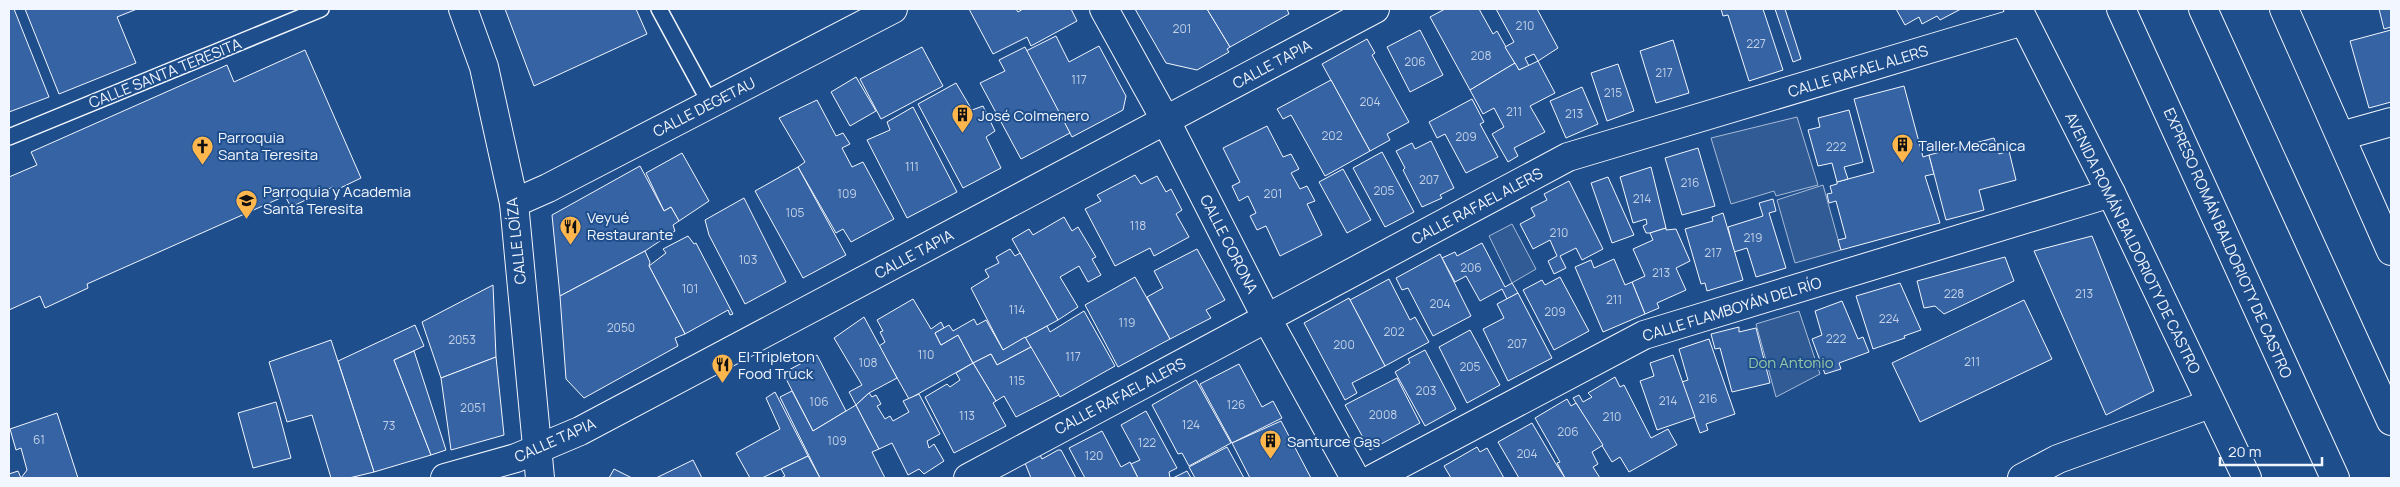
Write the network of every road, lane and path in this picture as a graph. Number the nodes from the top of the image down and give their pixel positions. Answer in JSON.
{"nodes":[{"id":1,"x":321,"y":9,"type":"edge"},
{"id":2,"x":463,"y":9,"type":"edge"},
{"id":3,"x":660,"y":9,"type":"edge"},
{"id":4,"x":893,"y":9,"type":"edge"},
{"id":5,"x":1104,"y":9,"type":"edge"},
{"id":6,"x":1375,"y":9,"type":"edge"},
{"id":7,"x":2121,"y":9,"type":"edge"},
{"id":8,"x":2203,"y":9,"type":"edge"},
{"id":9,"x":2284,"y":9,"type":"edge"},
{"id":10,"x":2021,"y":15,"type":"edge"},
{"id":11,"x":710,"y":103,"type":"junction"},
{"id":12,"x":1166,"y":121,"type":"junction"},
{"id":13,"x":2391,"y":122,"type":"edge"},
{"id":14,"x":2341,"y":136,"type":"junction"},
{"id":15,"x":9,"y":137,"type":"edge"},
{"id":16,"x":2111,"y":194,"type":"junction"},
{"id":17,"x":514,"y":202,"type":"junction"},
{"id":18,"x":2391,"y":251,"type":"edge"},
{"id":19,"x":1266,"y":317,"type":"junction"},
{"id":20,"x":2210,"y":404,"type":"junction"},
{"id":21,"x":2391,"y":421,"type":"edge"},
{"id":22,"x":538,"y":448,"type":"junction"},
{"id":23,"x":445,"y":478,"type":"edge"},
{"id":24,"x":540,"y":478,"type":"edge"},
{"id":25,"x":968,"y":478,"type":"edge"},
{"id":26,"x":1355,"y":478,"type":"edge"},
{"id":27,"x":1374,"y":478,"type":"edge"},
{"id":28,"x":2022,"y":478,"type":"edge"},
{"id":29,"x":2246,"y":478,"type":"edge"},
{"id":30,"x":2335,"y":478,"type":"edge"}],
"edges":[{"from":1,"to":15,"type":"lane","name":"CALLE SANTA TERESITA"},
{"from":2,"to":17,"type":"main road","name":"CALLE LOÍZA"},
{"from":3,"to":11,"type":"lane"},
{"from":4,"to":11,"type":"main road","name":"CALLE DEGETAU"},
{"from":5,"to":12,"type":"main road","name":"CALLE CORONA"},
{"from":6,"to":12,"type":"main road","name":"CALLE TAPIA"},
{"from":7,"to":30,"type":"main road","name":"EXPRESO ROMÁN BALDORIOTY DE CASTRO"},
{"from":8,"to":21,"type":"main road"},
{"from":9,"to":14,"type":"main road"},
{"from":10,"to":16,"type":"main road","name":"AVENIDA ROMÁN BALDORIOTY DE CASTRO"},
{"from":10,"to":19,"type":"main road","name":"CALLE RAFAEL ALERS"},
{"from":11,"to":17,"type":"main road","name":"CALLE DEGETAU"},
{"from":12,"to":19,"type":"main road","name":"CALLE CORONA"},
{"from":12,"to":22,"type":"main road","name":"CALLE TAPIA"},
{"from":13,"to":14,"type":"main road"},
{"from":14,"to":18,"type":"main road"},
{"from":16,"to":20,"type":"main road","name":"AVENIDA ROMÁN BALDORIOTY DE CASTRO"},
{"from":16,"to":27,"type":"main road","name":"CALLE FLAMBOYÁN DEL RÍO"},
{"from":17,"to":22,"type":"main road","name":"CALLE LOÍZA"},
{"from":19,"to":25,"type":"main road","name":"CALLE RAFAEL ALERS"},
{"from":19,"to":26,"type":"main road","name":"CALLE CORONA"},
{"from":20,"to":28,"type":"main road"},
{"from":20,"to":29,"type":"main road","name":"AVENIDA ROMÁN BALDORIOTY DE CASTRO"},
{"from":22,"to":23,"type":"main road","name":"CALLE TAPIA"},
{"from":22,"to":24,"type":"main road","name":"CALLE LOÍZA"}]}
